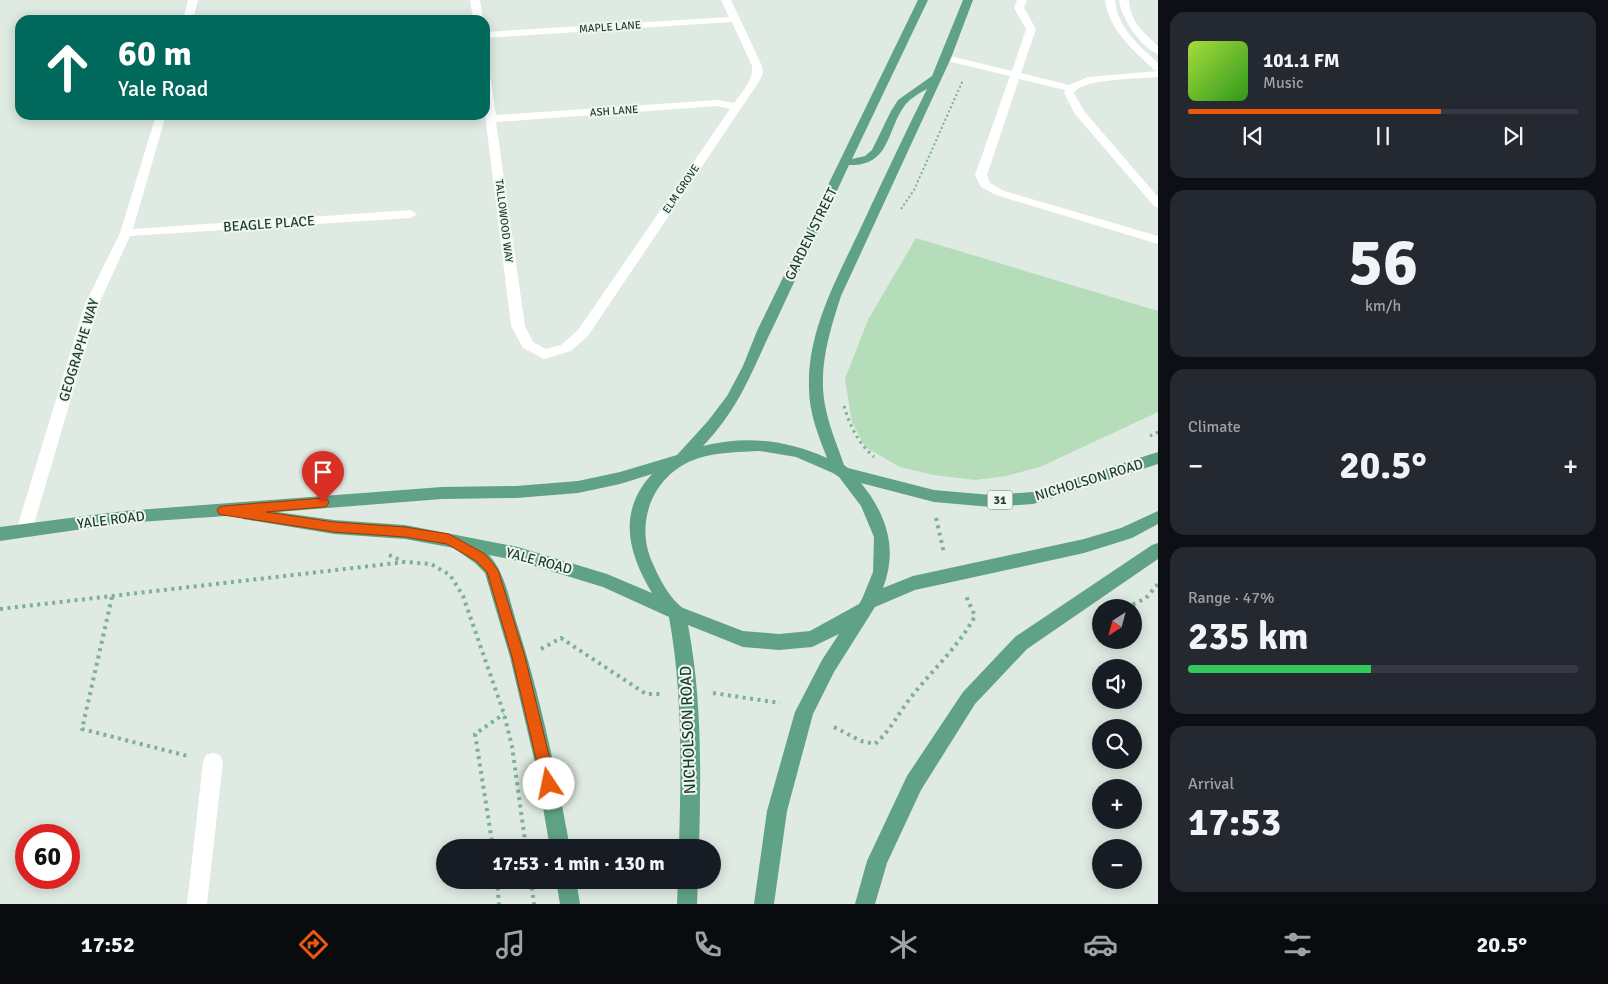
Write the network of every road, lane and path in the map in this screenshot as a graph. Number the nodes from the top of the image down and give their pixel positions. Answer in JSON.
{"nodes":[{"id":1,"x":193,"y":0,"type":"edge"},
{"id":2,"x":475,"y":0,"type":"edge"},
{"id":3,"x":726,"y":0,"type":"edge"},
{"id":4,"x":923,"y":0,"type":"edge"},
{"id":5,"x":968,"y":0,"type":"edge"},
{"id":6,"x":1022,"y":0,"type":"edge"},
{"id":7,"x":1110,"y":0,"type":"edge"},
{"id":8,"x":1124,"y":0,"type":"edge"},
{"id":9,"x":189,"y":15,"type":"edge"},
{"id":10,"x":477,"y":15,"type":"edge"},
{"id":11,"x":736,"y":19,"type":"junction"},
{"id":12,"x":490,"y":35,"type":"edge"},
{"id":13,"x":1158,"y":51,"type":"edge"},
{"id":14,"x":946,"y":58,"type":"junction"},
{"id":15,"x":1158,"y":68,"type":"edge"},
{"id":16,"x":967,"y":73,"type":"dead end"},
{"id":17,"x":1016,"y":74,"type":"junction"},
{"id":18,"x":1158,"y":74,"type":"edge"},
{"id":19,"x":935,"y":78,"type":"junction"},
{"id":20,"x":1071,"y":88,"type":"junction"},
{"id":21,"x":738,"y":107,"type":"junction"},
{"id":22,"x":490,"y":112,"type":"edge"},
{"id":23,"x":491,"y":119,"type":"junction"},
{"id":24,"x":160,"y":120,"type":"edge"},
{"id":25,"x":846,"y":162,"type":"junction"},
{"id":26,"x":1158,"y":204,"type":"edge"},
{"id":27,"x":898,"y":213,"type":"dead end"},
{"id":28,"x":411,"y":214,"type":"dead end"},
{"id":29,"x":126,"y":233,"type":"junction"},
{"id":30,"x":1158,"y":240,"type":"edge"},
{"id":31,"x":544,"y":354,"type":"joint"},
{"id":32,"x":843,"y":404,"type":"dead end"},
{"id":33,"x":1158,"y":432,"type":"edge"},
{"id":34,"x":1142,"y":439,"type":"dead end"},
{"id":35,"x":1158,"y":458,"type":"edge"},
{"id":36,"x":679,"y":459,"type":"junction"},
{"id":37,"x":878,"y":460,"type":"dead end"},
{"id":38,"x":841,"y":471,"type":"junction"},
{"id":39,"x":934,"y":496,"type":"junction"},
{"id":40,"x":223,"y":510,"type":"junction"},
{"id":41,"x":1158,"y":517,"type":"edge"},
{"id":42,"x":24,"y":531,"type":"junction"},
{"id":43,"x":0,"y":534,"type":"edge"},
{"id":44,"x":449,"y":539,"type":"junction"},
{"id":45,"x":1158,"y":550,"type":"edge"},
{"id":46,"x":956,"y":573,"type":"junction"},
{"id":47,"x":1158,"y":584,"type":"edge"},
{"id":48,"x":112,"y":597,"type":"junction"},
{"id":49,"x":1142,"y":600,"type":"edge"},
{"id":50,"x":867,"y":606,"type":"junction"},
{"id":51,"x":0,"y":609,"type":"edge"},
{"id":52,"x":674,"y":611,"type":"junction"},
{"id":53,"x":535,"y":652,"type":"dead end"},
{"id":54,"x":711,"y":693,"type":"dead end"},
{"id":55,"x":665,"y":694,"type":"dead end"},
{"id":56,"x":780,"y":703,"type":"dead end"},
{"id":57,"x":504,"y":714,"type":"junction"},
{"id":58,"x":834,"y":727,"type":"dead end"},
{"id":59,"x":213,"y":762,"type":"joint"},
{"id":60,"x":492,"y":839,"type":"edge"},
{"id":61,"x":525,"y":839,"type":"edge"},
{"id":62,"x":558,"y":839,"type":"edge"},
{"id":63,"x":688,"y":839,"type":"edge"},
{"id":64,"x":498,"y":889,"type":"edge"},
{"id":65,"x":532,"y":889,"type":"edge"},
{"id":66,"x":568,"y":889,"type":"edge"},
{"id":67,"x":688,"y":889,"type":"edge"},
{"id":68,"x":197,"y":904,"type":"edge"},
{"id":69,"x":499,"y":904,"type":"edge"},
{"id":70,"x":534,"y":904,"type":"edge"},
{"id":71,"x":570,"y":904,"type":"edge"},
{"id":72,"x":687,"y":904,"type":"edge"},
{"id":73,"x":764,"y":904,"type":"edge"},
{"id":74,"x":865,"y":904,"type":"edge"}],
"edges":[{"from":1,"to":9,"type":"street"},
{"from":2,"to":10,"type":"street"},
{"from":3,"to":11,"type":"street","name":"ELM GROVE"},
{"from":4,"to":25,"type":"main road","name":"GARDEN STREET"},
{"from":5,"to":14,"type":"main road"},
{"from":6,"to":17,"type":"street"},
{"from":7,"to":15,"type":"street"},
{"from":8,"to":13,"type":"street"},
{"from":11,"to":12,"type":"street","name":"MAPLE LANE"},
{"from":11,"to":21,"type":"street","name":"ELM GROVE"},
{"from":14,"to":17,"type":"street"},
{"from":14,"to":19,"type":"main road"},
{"from":16,"to":27,"type":"path"},
{"from":17,"to":20,"type":"street"},
{"from":17,"to":30,"type":"street"},
{"from":18,"to":20,"type":"street"},
{"from":19,"to":25,"type":"main road"},
{"from":19,"to":38,"type":"main road"},
{"from":20,"to":26,"type":"street"},
{"from":21,"to":23,"type":"street","name":"ASH LANE"},
{"from":21,"to":31,"type":"street","name":"ELM GROVE"},
{"from":22,"to":23,"type":"street","name":"TALLOWOOD WAY"},
{"from":23,"to":31,"type":"street","name":"TALLOWOOD WAY"},
{"from":24,"to":29,"type":"street","name":"GEOGRAPHE WAY"},
{"from":25,"to":36,"type":"main road","name":"GARDEN STREET"},
{"from":28,"to":29,"type":"street","name":"BEAGLE PLACE"},
{"from":29,"to":42,"type":"street","name":"GEOGRAPHE WAY"},
{"from":32,"to":37,"type":"path"},
{"from":33,"to":34,"type":"path"},
{"from":35,"to":39,"type":"main road","name":"NICHOLSON ROAD","number":"31"},
{"from":36,"to":38,"type":"main road","number":"31"},
{"from":36,"to":40,"type":"main road","name":"YALE ROAD"},
{"from":36,"to":52,"type":"main road","name":"GARDEN STREET"},
{"from":38,"to":39,"type":"main road","name":"NICHOLSON ROAD","number":"31"},
{"from":38,"to":50,"type":"main road","number":"31"},
{"from":39,"to":46,"type":"path"},
{"from":40,"to":42,"type":"main road","name":"YALE ROAD"},
{"from":40,"to":44,"type":"main road","name":"YALE ROAD"},
{"from":41,"to":46,"type":"main road"},
{"from":42,"to":43,"type":"main road","name":"YALE ROAD"},
{"from":44,"to":52,"type":"main road","name":"YALE ROAD"},
{"from":44,"to":62,"type":"main road"},
{"from":45,"to":74,"type":"main road"},
{"from":46,"to":50,"type":"main road"},
{"from":46,"to":58,"type":"path"},
{"from":47,"to":49,"type":"path"},
{"from":48,"to":51,"type":"path"},
{"from":48,"to":57,"type":"path"},
{"from":48,"to":59,"type":"path"},
{"from":50,"to":52,"type":"main road","name":"YALE ROAD"},
{"from":50,"to":73,"type":"main road","number":"31"},
{"from":52,"to":63,"type":"main road","name":"NICHOLSON ROAD"},
{"from":53,"to":55,"type":"path"},
{"from":54,"to":56,"type":"path"},
{"from":57,"to":60,"type":"path"},
{"from":57,"to":61,"type":"path"},
{"from":59,"to":68,"type":"street"},
{"from":64,"to":69,"type":"path"},
{"from":65,"to":70,"type":"path"},
{"from":66,"to":71,"type":"main road"},
{"from":67,"to":72,"type":"main road"}]}
